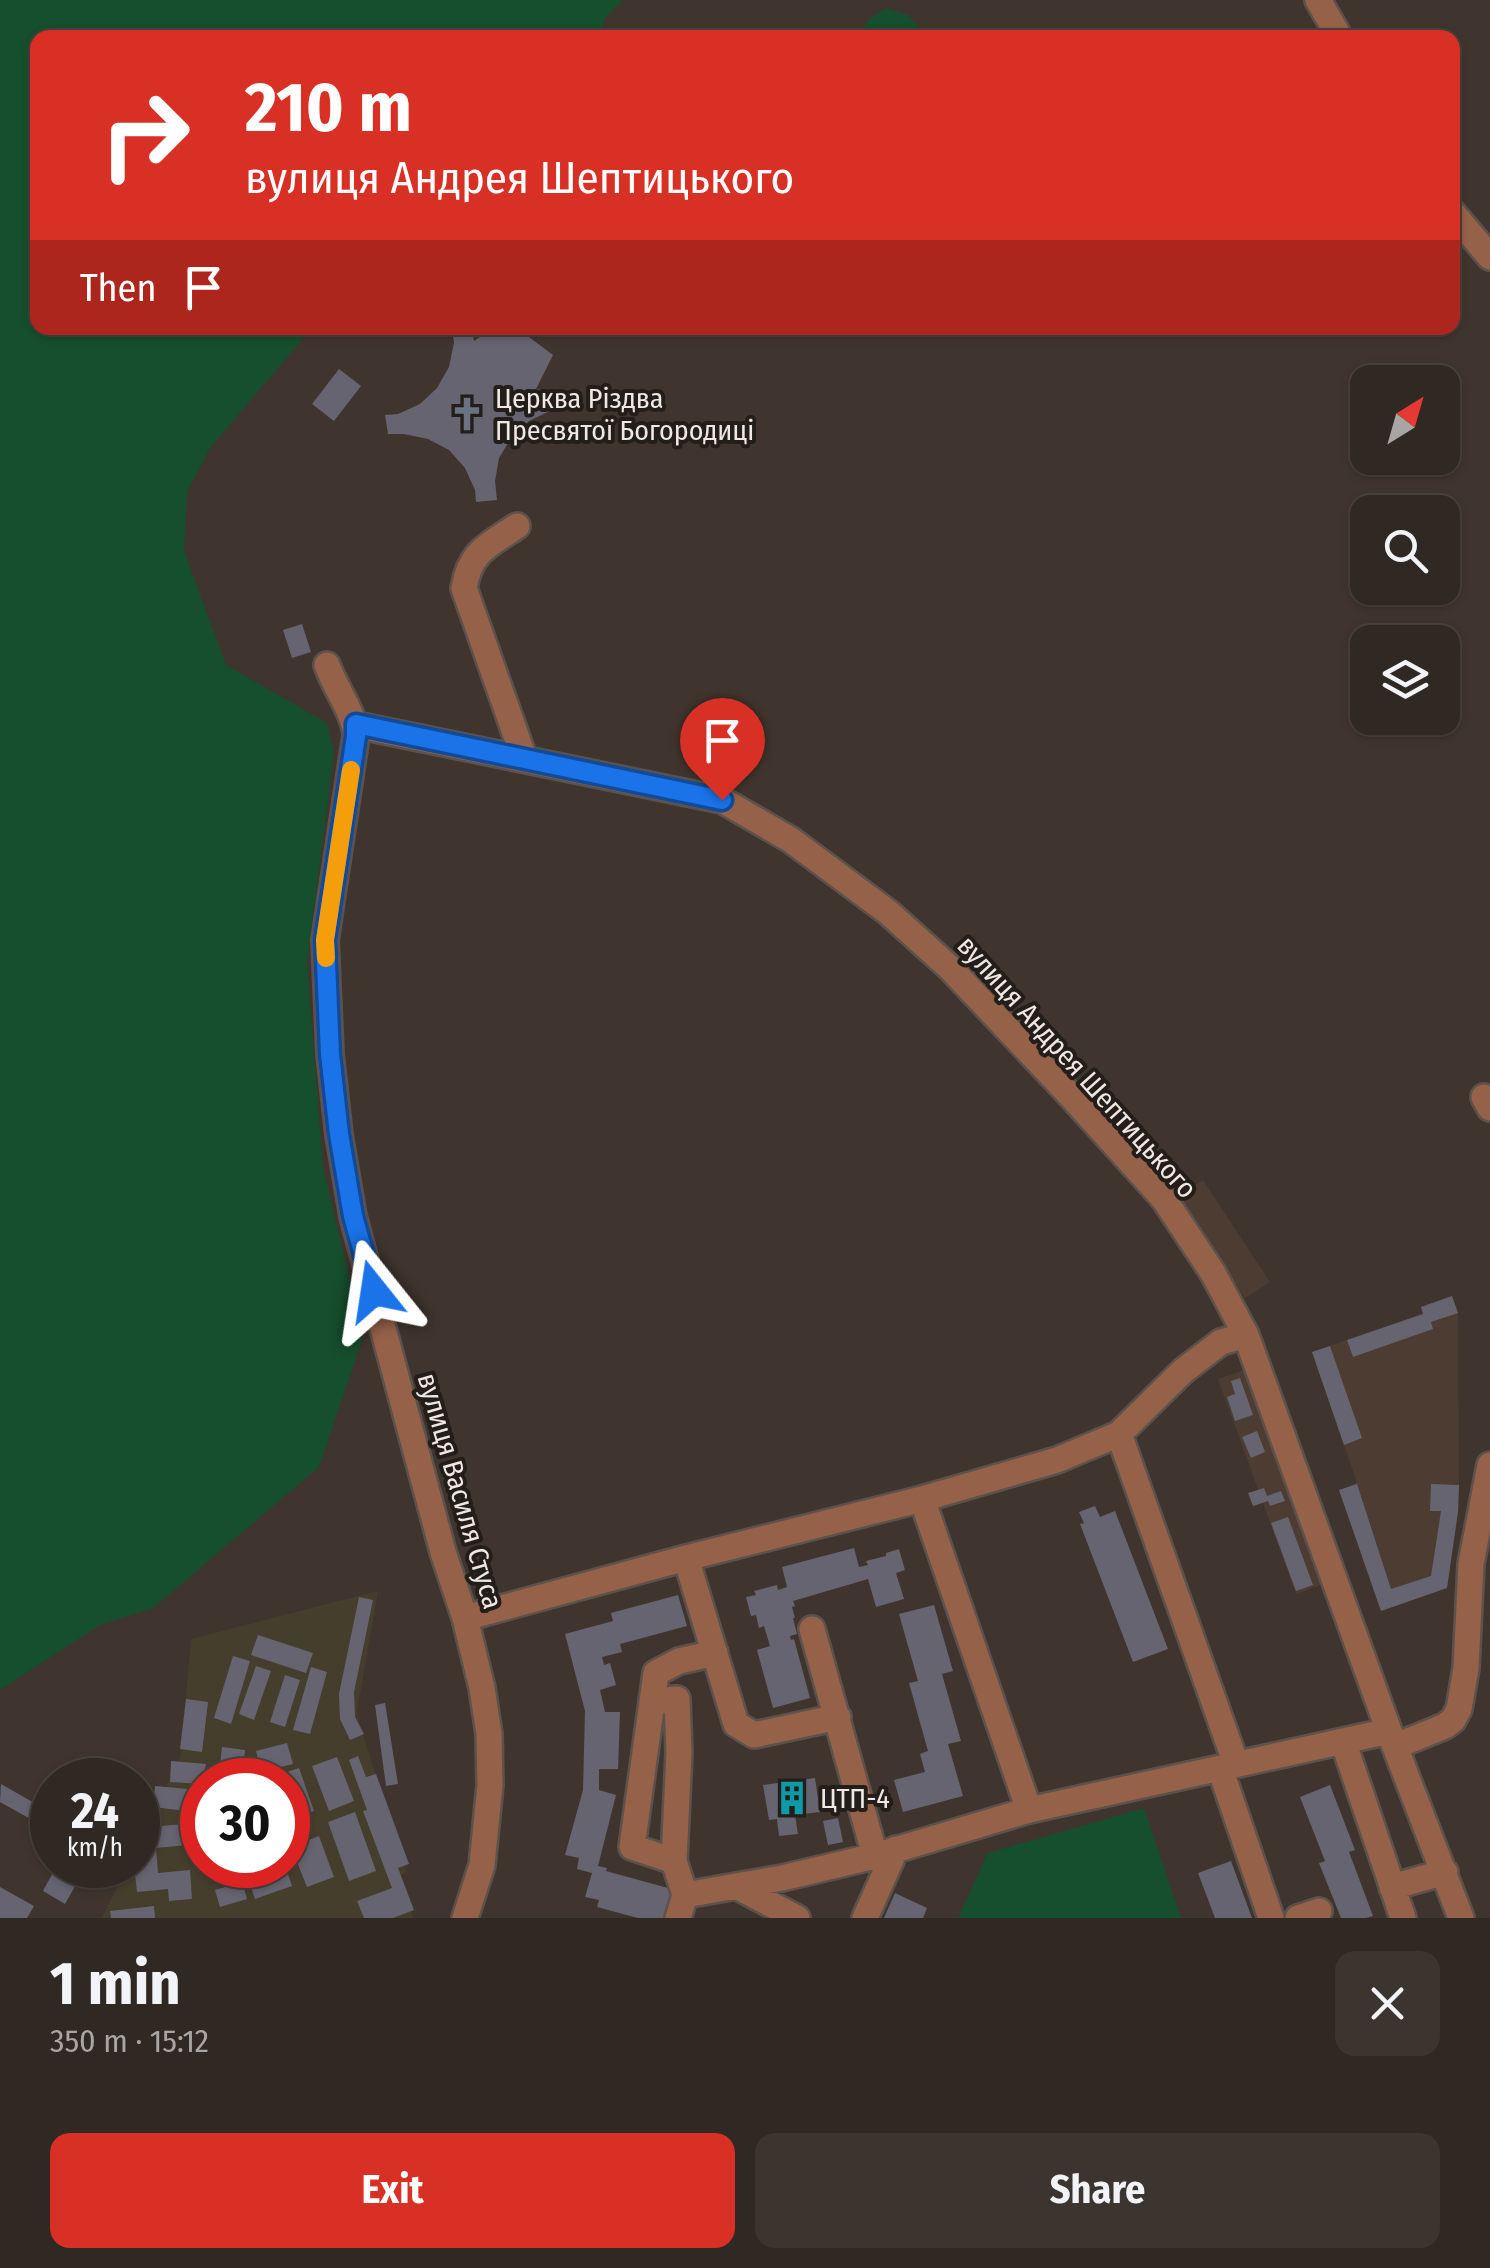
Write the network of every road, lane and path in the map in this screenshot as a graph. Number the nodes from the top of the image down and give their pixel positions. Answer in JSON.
{"nodes":[{"id":1,"x":1318,"y":0,"type":"edge"},
{"id":2,"x":1335,"y":30,"type":"edge"},
{"id":3,"x":1460,"y":221,"type":"edge"},
{"id":4,"x":1490,"y":257,"type":"edge"},
{"id":5,"x":517,"y":526,"type":"dead end"},
{"id":6,"x":327,"y":665,"type":"dead end"},
{"id":7,"x":356,"y":724,"type":"junction"},
{"id":8,"x":524,"y":758,"type":"junction"},
{"id":9,"x":1246,"y":1335,"type":"junction"},
{"id":10,"x":1118,"y":1434,"type":"junction"},
{"id":11,"x":1490,"y":1465,"type":"edge"},
{"id":12,"x":922,"y":1499,"type":"junction"},
{"id":13,"x":686,"y":1558,"type":"junction"},
{"id":14,"x":465,"y":1618,"type":"junction"},
{"id":15,"x":812,"y":1629,"type":"dead end"},
{"id":16,"x":715,"y":1653,"type":"junction"},
{"id":17,"x":652,"y":1701,"type":"junction"},
{"id":18,"x":838,"y":1716,"type":"junction"},
{"id":19,"x":1392,"y":1738,"type":"junction"},
{"id":20,"x":1343,"y":1741,"type":"junction"},
{"id":21,"x":1228,"y":1766,"type":"junction"},
{"id":22,"x":1029,"y":1810,"type":"junction"},
{"id":23,"x":885,"y":1852,"type":"junction"},
{"id":24,"x":674,"y":1861,"type":"junction"},
{"id":25,"x":1445,"y":1872,"type":"junction"},
{"id":26,"x":736,"y":1886,"type":"junction"},
{"id":27,"x":1392,"y":1887,"type":"junction"},
{"id":28,"x":681,"y":1907,"type":"edge"},
{"id":29,"x":475,"y":1915,"type":"edge"},
{"id":30,"x":797,"y":1918,"type":"edge"},
{"id":31,"x":865,"y":1918,"type":"edge"},
{"id":32,"x":1271,"y":1918,"type":"edge"},
{"id":33,"x":1402,"y":1918,"type":"edge"},
{"id":34,"x":1461,"y":1918,"type":"edge"}],
"edges":[{"from":1,"to":2,"type":"street"},
{"from":3,"to":4,"type":"street"},
{"from":5,"to":8,"type":"street"},
{"from":6,"to":7,"type":"street"},
{"from":7,"to":8,"type":"street","name":"вулиця Андрея Шептицького"},
{"from":7,"to":14,"type":"street","name":"вулиця Василя Стуса"},
{"from":8,"to":9,"type":"street","name":"вулиця Андрея Шептицького"},
{"from":9,"to":10,"type":"street"},
{"from":9,"to":19,"type":"street","name":"вулиця Андрея Шептицького"},
{"from":10,"to":12,"type":"street"},
{"from":10,"to":21,"type":"street"},
{"from":11,"to":19,"type":"street"},
{"from":12,"to":13,"type":"street"},
{"from":12,"to":22,"type":"street"},
{"from":13,"to":14,"type":"street"},
{"from":13,"to":16,"type":"street"},
{"from":14,"to":29,"type":"street","name":"вулиця Василя Стуса"},
{"from":15,"to":18,"type":"street"},
{"from":16,"to":17,"type":"street"},
{"from":16,"to":18,"type":"street"},
{"from":17,"to":24,"type":"street"},
{"from":17,"to":24,"type":"street"},
{"from":18,"to":23,"type":"street"},
{"from":19,"to":20,"type":"street"},
{"from":19,"to":25,"type":"street","name":"вулиця Андрея Шептицького"},
{"from":20,"to":21,"type":"street"},
{"from":20,"to":27,"type":"street"},
{"from":21,"to":22,"type":"street"},
{"from":21,"to":32,"type":"street"},
{"from":22,"to":23,"type":"street"},
{"from":23,"to":26,"type":"street"},
{"from":23,"to":31,"type":"street"},
{"from":24,"to":28,"type":"street"},
{"from":25,"to":27,"type":"street"},
{"from":25,"to":34,"type":"street","name":"вулиця Андрея Шептицького"},
{"from":26,"to":28,"type":"street"},
{"from":26,"to":30,"type":"street"},
{"from":27,"to":33,"type":"street"}]}
